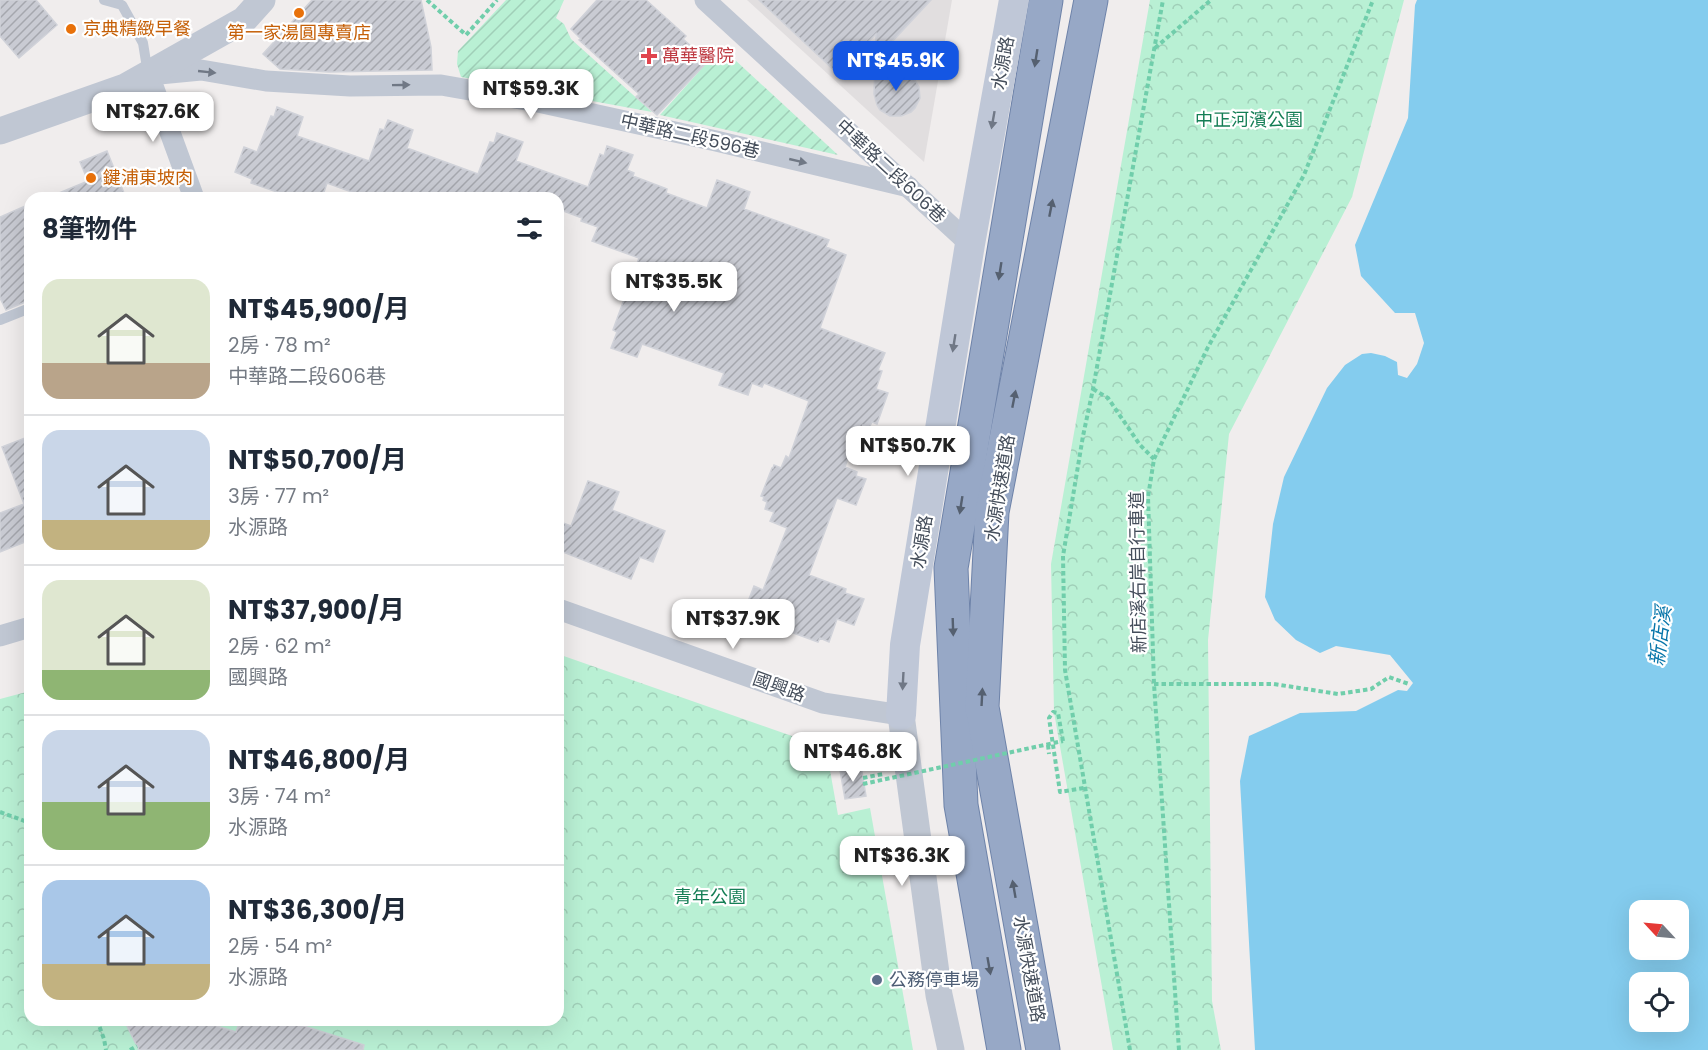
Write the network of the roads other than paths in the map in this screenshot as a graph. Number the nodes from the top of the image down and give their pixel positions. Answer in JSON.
{"nodes":[{"id":1,"x":104,"y":0,"type":"edge"},
{"id":2,"x":262,"y":0,"type":"edge"},
{"id":3,"x":705,"y":0,"type":"edge"},
{"id":4,"x":1014,"y":0,"type":"edge"},
{"id":5,"x":1046,"y":0,"type":"edge"},
{"id":6,"x":1086,"y":0,"type":"edge"},
{"id":7,"x":1091,"y":0,"type":"edge"},
{"id":8,"x":122,"y":3,"type":"edge"},
{"id":9,"x":1085,"y":34,"type":"junction"},
{"id":10,"x":149,"y":75,"type":"junction"},
{"id":11,"x":0,"y":131,"type":"edge"},
{"id":12,"x":909,"y":187,"type":"junction"},
{"id":13,"x":192,"y":192,"type":"edge"},
{"id":14,"x":970,"y":244,"type":"junction"},
{"id":15,"x":24,"y":310,"type":"edge"},
{"id":16,"x":0,"y":320,"type":"edge"},
{"id":17,"x":564,"y":611,"type":"edge"},
{"id":18,"x":24,"y":629,"type":"edge"},
{"id":19,"x":0,"y":636,"type":"edge"},
{"id":20,"x":901,"y":715,"type":"junction"},
{"id":21,"x":951,"y":1050,"type":"edge"},
{"id":22,"x":1004,"y":1050,"type":"edge"},
{"id":23,"x":1043,"y":1050,"type":"edge"}],
"edges":[{"from":1,"to":8,"type":"lane"},
{"from":2,"to":10,"type":"street"},
{"from":3,"to":12,"type":"street","name":"中華路二段606巷"},
{"from":4,"to":14,"type":"main road","name":"水源路","one_way":true},
{"from":5,"to":22,"type":"highway","name":"水源快速道路","one_way":true},
{"from":6,"to":9,"type":"highway"},
{"from":7,"to":9,"type":"highway","name":"水源快速道路"},
{"from":8,"to":10,"type":"lane"},
{"from":23,"to":9,"type":"highway","name":"水源快速道路","one_way":true},
{"from":10,"to":11,"type":"street"},
{"from":10,"to":12,"type":"street","name":"中華路二段596巷","one_way":true},
{"from":10,"to":13,"type":"street"},
{"from":12,"to":14,"type":"street","name":"中華路二段606巷"},
{"from":14,"to":20,"type":"main road","name":"水源路","one_way":true},
{"from":15,"to":16,"type":"lane"},
{"from":17,"to":20,"type":"street","name":"國興路"},
{"from":18,"to":19,"type":"street"},
{"from":20,"to":21,"type":"street","name":"水源路"}]}
